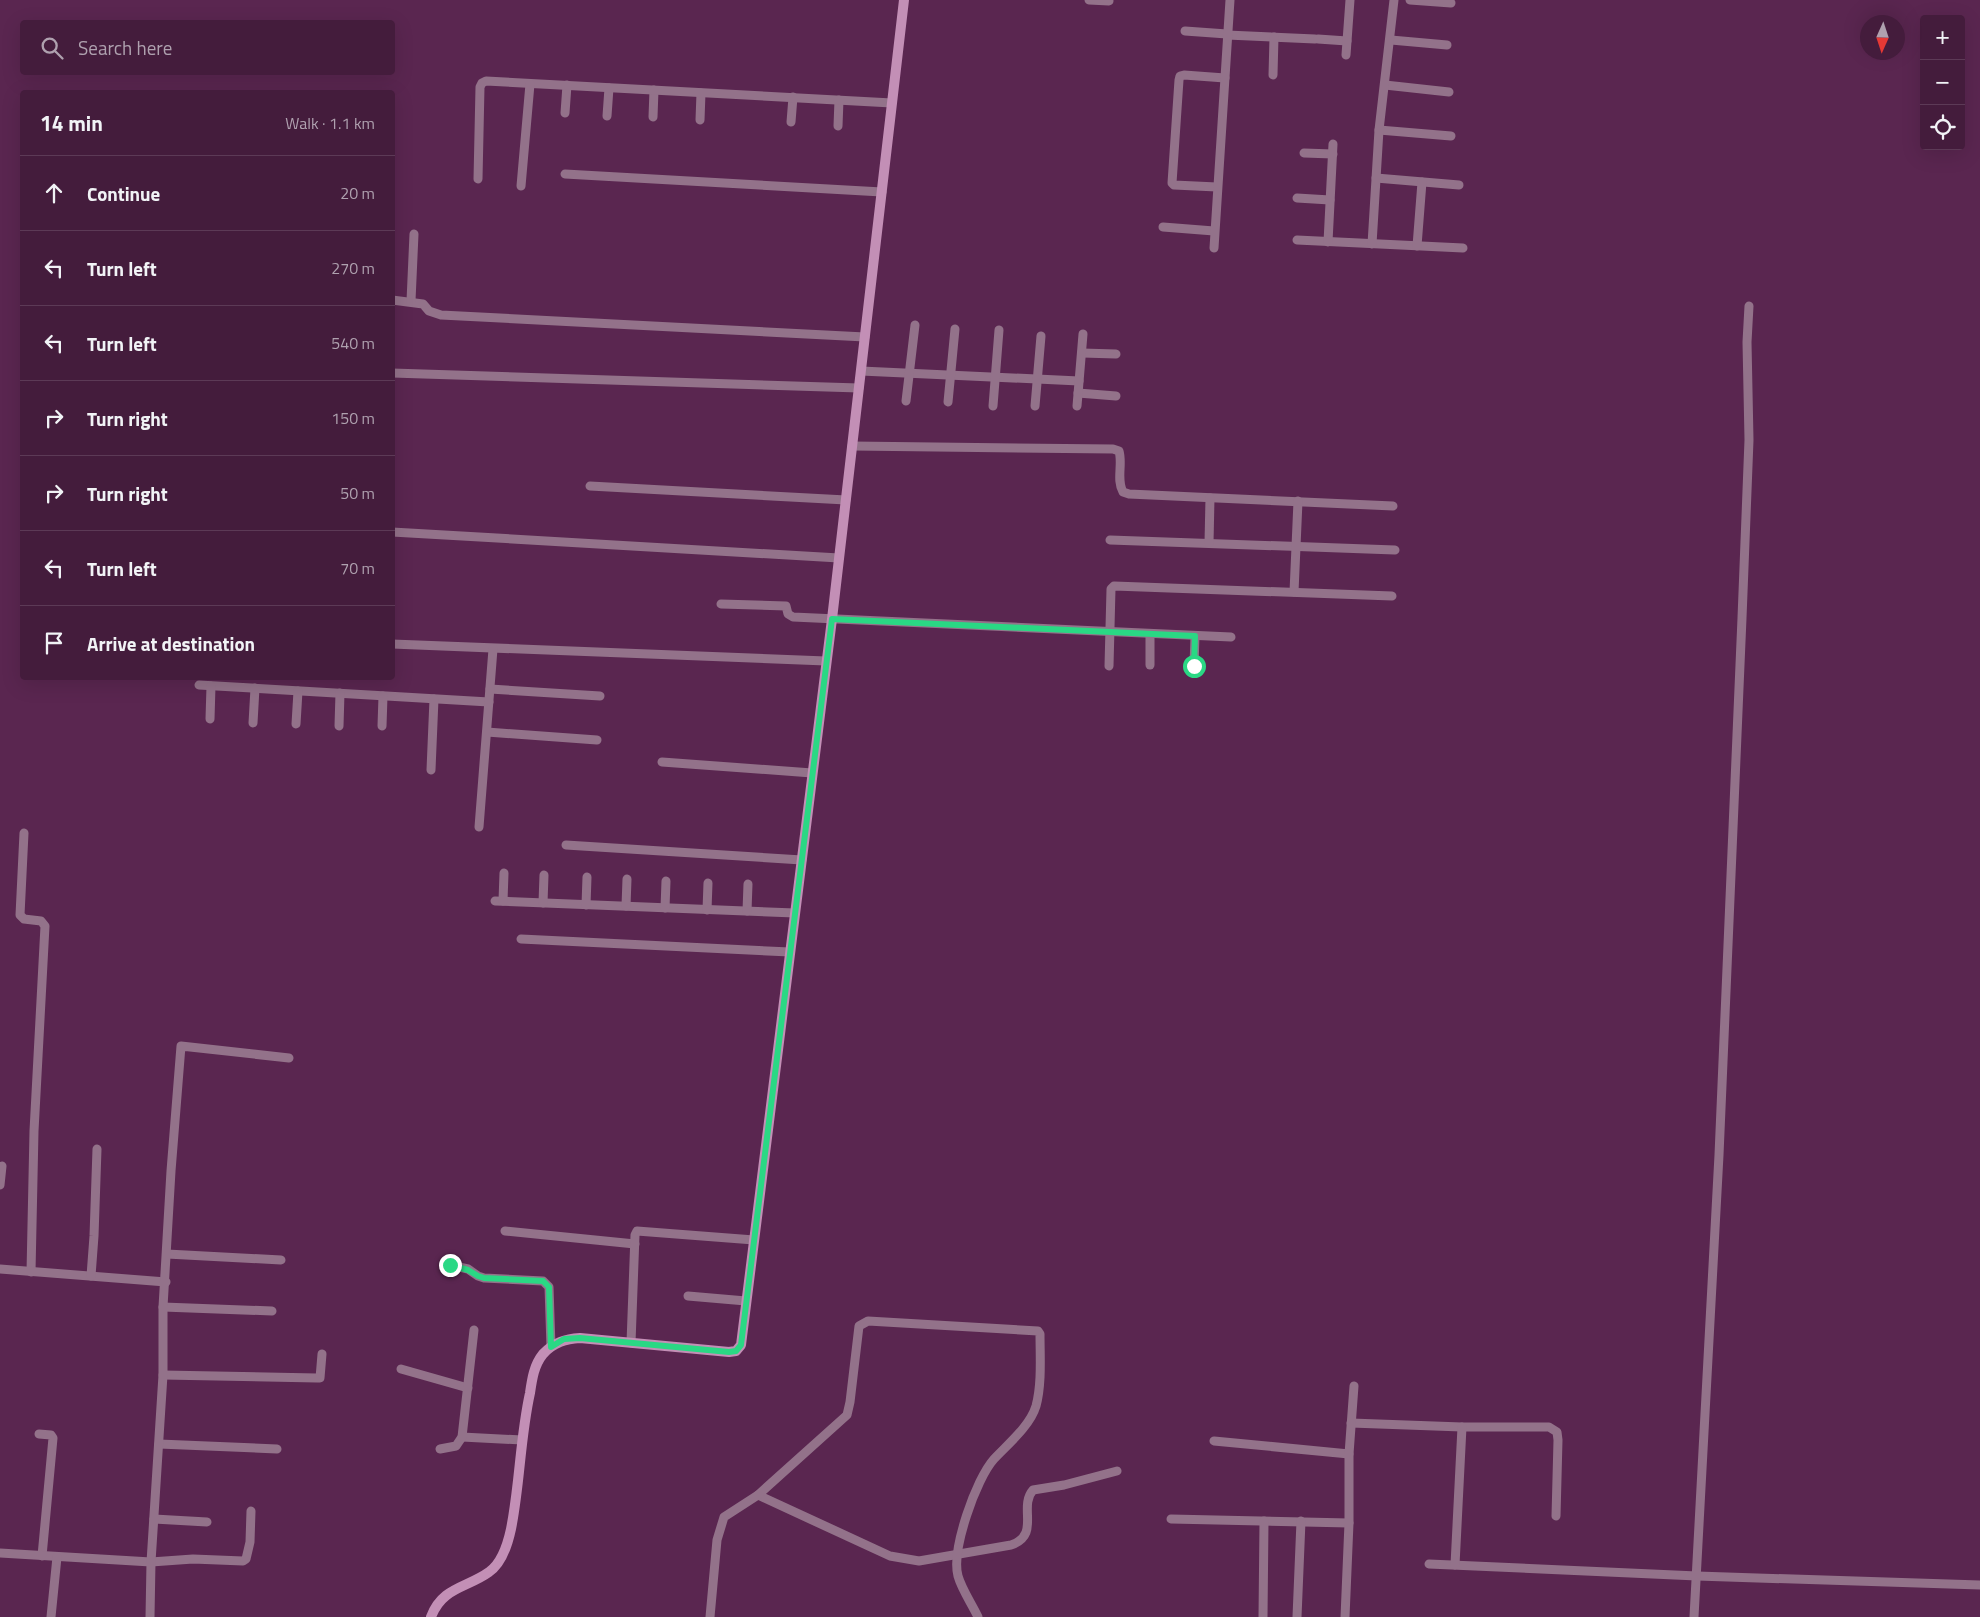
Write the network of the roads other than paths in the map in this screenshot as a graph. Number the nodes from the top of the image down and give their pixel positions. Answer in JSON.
{"nodes":[{"id":1,"x":904,"y":0,"type":"edge"},
{"id":2,"x":1089,"y":0,"type":"edge"},
{"id":3,"x":1230,"y":0,"type":"edge"},
{"id":4,"x":1350,"y":0,"type":"edge"},
{"id":5,"x":1394,"y":0,"type":"edge"},
{"id":6,"x":1410,"y":0,"type":"edge"},
{"id":7,"x":1109,"y":1,"type":"dead end"},
{"id":8,"x":1451,"y":3,"type":"dead end"},
{"id":9,"x":1185,"y":32,"type":"dead end"},
{"id":10,"x":1227,"y":35,"type":"junction"},
{"id":11,"x":1274,"y":38,"type":"junction"},
{"id":12,"x":1391,"y":40,"type":"junction"},
{"id":13,"x":1347,"y":42,"type":"junction"},
{"id":14,"x":1447,"y":45,"type":"dead end"},
{"id":15,"x":1346,"y":55,"type":"dead end"},
{"id":16,"x":1273,"y":75,"type":"dead end"},
{"id":17,"x":1226,"y":78,"type":"junction"},
{"id":18,"x":530,"y":84,"type":"junction"},
{"id":19,"x":567,"y":85,"type":"junction"},
{"id":20,"x":1385,"y":85,"type":"junction"},
{"id":21,"x":609,"y":88,"type":"junction"},
{"id":22,"x":654,"y":90,"type":"junction"},
{"id":23,"x":1449,"y":92,"type":"dead end"},
{"id":24,"x":701,"y":93,"type":"junction"},
{"id":25,"x":793,"y":98,"type":"junction"},
{"id":26,"x":839,"y":100,"type":"junction"},
{"id":27,"x":892,"y":103,"type":"junction"},
{"id":28,"x":565,"y":113,"type":"dead end"},
{"id":29,"x":608,"y":116,"type":"dead end"},
{"id":30,"x":653,"y":117,"type":"dead end"},
{"id":31,"x":700,"y":120,"type":"dead end"},
{"id":32,"x":791,"y":122,"type":"dead end"},
{"id":33,"x":838,"y":126,"type":"dead end"},
{"id":34,"x":1379,"y":130,"type":"junction"},
{"id":35,"x":1450,"y":136,"type":"dead end"},
{"id":36,"x":1333,"y":144,"type":"dead end"},
{"id":37,"x":1304,"y":152,"type":"dead end"},
{"id":38,"x":1333,"y":154,"type":"junction"},
{"id":39,"x":565,"y":174,"type":"dead end"},
{"id":40,"x":1376,"y":178,"type":"junction"},
{"id":41,"x":478,"y":180,"type":"dead end"},
{"id":42,"x":1422,"y":182,"type":"junction"},
{"id":43,"x":1459,"y":185,"type":"dead end"},
{"id":44,"x":521,"y":186,"type":"dead end"},
{"id":45,"x":1217,"y":187,"type":"junction"},
{"id":46,"x":882,"y":192,"type":"junction"},
{"id":47,"x":1297,"y":198,"type":"dead end"},
{"id":48,"x":1330,"y":200,"type":"junction"},
{"id":49,"x":1163,"y":227,"type":"dead end"},
{"id":50,"x":1214,"y":231,"type":"junction"},
{"id":51,"x":414,"y":234,"type":"dead end"},
{"id":52,"x":1297,"y":240,"type":"dead end"},
{"id":53,"x":1328,"y":242,"type":"junction"},
{"id":54,"x":1372,"y":244,"type":"junction"},
{"id":55,"x":1416,"y":246,"type":"junction"},
{"id":56,"x":1214,"y":248,"type":"dead end"},
{"id":57,"x":1463,"y":248,"type":"dead end"},
{"id":58,"x":395,"y":300,"type":"edge"},
{"id":59,"x":411,"y":301,"type":"junction"},
{"id":60,"x":1749,"y":306,"type":"dead end"},
{"id":61,"x":915,"y":325,"type":"dead end"},
{"id":62,"x":955,"y":328,"type":"dead end"},
{"id":63,"x":999,"y":330,"type":"dead end"},
{"id":64,"x":1083,"y":334,"type":"dead end"},
{"id":65,"x":1041,"y":336,"type":"dead end"},
{"id":66,"x":865,"y":337,"type":"junction"},
{"id":67,"x":1082,"y":353,"type":"junction"},
{"id":68,"x":1116,"y":354,"type":"dead end"},
{"id":69,"x":861,"y":371,"type":"junction"},
{"id":70,"x":395,"y":373,"type":"edge"},
{"id":71,"x":910,"y":373,"type":"junction"},
{"id":72,"x":950,"y":375,"type":"junction"},
{"id":73,"x":996,"y":377,"type":"junction"},
{"id":74,"x":1037,"y":379,"type":"junction"},
{"id":75,"x":1079,"y":381,"type":"junction"},
{"id":76,"x":859,"y":388,"type":"junction"},
{"id":77,"x":1078,"y":393,"type":"junction"},
{"id":78,"x":1116,"y":396,"type":"dead end"},
{"id":79,"x":906,"y":401,"type":"dead end"},
{"id":80,"x":948,"y":402,"type":"dead end"},
{"id":81,"x":993,"y":406,"type":"dead end"},
{"id":82,"x":1035,"y":406,"type":"dead end"},
{"id":83,"x":1077,"y":406,"type":"dead end"},
{"id":84,"x":852,"y":446,"type":"junction"},
{"id":85,"x":590,"y":486,"type":"dead end"},
{"id":86,"x":1210,"y":498,"type":"junction"},
{"id":87,"x":846,"y":500,"type":"junction"},
{"id":88,"x":1298,"y":501,"type":"junction"},
{"id":89,"x":1393,"y":506,"type":"dead end"},
{"id":90,"x":395,"y":532,"type":"edge"},
{"id":91,"x":1110,"y":540,"type":"dead end"},
{"id":92,"x":1209,"y":543,"type":"junction"},
{"id":93,"x":1296,"y":546,"type":"junction"},
{"id":94,"x":1395,"y":550,"type":"dead end"},
{"id":95,"x":839,"y":558,"type":"junction"},
{"id":96,"x":1294,"y":592,"type":"junction"},
{"id":97,"x":1392,"y":596,"type":"dead end"},
{"id":98,"x":720,"y":604,"type":"dead end"},
{"id":99,"x":832,"y":619,"type":"junction"},
{"id":100,"x":1110,"y":632,"type":"junction"},
{"id":101,"x":1150,"y":634,"type":"junction"},
{"id":102,"x":1195,"y":636,"type":"junction"},
{"id":103,"x":1231,"y":637,"type":"dead end"},
{"id":104,"x":395,"y":644,"type":"edge"},
{"id":105,"x":493,"y":649,"type":"junction"},
{"id":106,"x":826,"y":661,"type":"junction"},
{"id":107,"x":1150,"y":665,"type":"dead end"},
{"id":108,"x":1109,"y":666,"type":"dead end"},
{"id":109,"x":1194,"y":666,"type":"dead end"},
{"id":110,"x":199,"y":685,"type":"dead end"},
{"id":111,"x":211,"y":686,"type":"junction"},
{"id":112,"x":255,"y":688,"type":"junction"},
{"id":113,"x":490,"y":689,"type":"junction"},
{"id":114,"x":298,"y":691,"type":"junction"},
{"id":115,"x":340,"y":693,"type":"junction"},
{"id":116,"x":383,"y":696,"type":"junction"},
{"id":117,"x":600,"y":696,"type":"dead end"},
{"id":118,"x":434,"y":698,"type":"junction"},
{"id":119,"x":489,"y":702,"type":"junction"},
{"id":120,"x":210,"y":719,"type":"dead end"},
{"id":121,"x":253,"y":723,"type":"dead end"},
{"id":122,"x":296,"y":724,"type":"dead end"},
{"id":123,"x":339,"y":726,"type":"dead end"},
{"id":124,"x":382,"y":726,"type":"dead end"},
{"id":125,"x":486,"y":732,"type":"junction"},
{"id":126,"x":597,"y":740,"type":"dead end"},
{"id":127,"x":662,"y":762,"type":"dead end"},
{"id":128,"x":431,"y":770,"type":"dead end"},
{"id":129,"x":812,"y":773,"type":"junction"},
{"id":130,"x":479,"y":827,"type":"dead end"},
{"id":131,"x":24,"y":833,"type":"dead end"},
{"id":132,"x":566,"y":844,"type":"dead end"},
{"id":133,"x":802,"y":860,"type":"junction"},
{"id":134,"x":504,"y":872,"type":"dead end"},
{"id":135,"x":544,"y":875,"type":"dead end"},
{"id":136,"x":587,"y":877,"type":"dead end"},
{"id":137,"x":627,"y":879,"type":"dead end"},
{"id":138,"x":666,"y":881,"type":"dead end"},
{"id":139,"x":708,"y":883,"type":"dead end"},
{"id":140,"x":748,"y":884,"type":"dead end"},
{"id":141,"x":543,"y":903,"type":"junction"},
{"id":142,"x":586,"y":905,"type":"junction"},
{"id":143,"x":626,"y":906,"type":"junction"},
{"id":144,"x":665,"y":908,"type":"junction"},
{"id":145,"x":707,"y":910,"type":"junction"},
{"id":146,"x":747,"y":911,"type":"junction"},
{"id":147,"x":795,"y":913,"type":"junction"},
{"id":148,"x":521,"y":939,"type":"dead end"},
{"id":149,"x":790,"y":952,"type":"junction"},
{"id":150,"x":289,"y":1058,"type":"dead end"},
{"id":151,"x":97,"y":1149,"type":"dead end"},
{"id":152,"x":2,"y":1166,"type":"dead end"},
{"id":153,"x":0,"y":1185,"type":"edge"},
{"id":154,"x":505,"y":1231,"type":"dead end"},
{"id":155,"x":754,"y":1240,"type":"junction"},
{"id":156,"x":635,"y":1244,"type":"junction"},
{"id":157,"x":167,"y":1254,"type":"junction"},
{"id":158,"x":281,"y":1260,"type":"dead end"},
{"id":159,"x":450,"y":1265,"type":"dead end"},
{"id":160,"x":0,"y":1269,"type":"edge"},
{"id":161,"x":31,"y":1272,"type":"junction"},
{"id":162,"x":91,"y":1276,"type":"junction"},
{"id":163,"x":166,"y":1282,"type":"junction"},
{"id":164,"x":688,"y":1296,"type":"dead end"},
{"id":165,"x":746,"y":1302,"type":"junction"},
{"id":166,"x":164,"y":1307,"type":"junction"},
{"id":167,"x":272,"y":1311,"type":"dead end"},
{"id":168,"x":474,"y":1330,"type":"dead end"},
{"id":169,"x":632,"y":1343,"type":"junction"},
{"id":170,"x":551,"y":1347,"type":"junction"},
{"id":171,"x":322,"y":1354,"type":"dead end"},
{"id":172,"x":401,"y":1369,"type":"dead end"},
{"id":173,"x":162,"y":1375,"type":"junction"},
{"id":174,"x":1354,"y":1386,"type":"dead end"},
{"id":175,"x":468,"y":1388,"type":"junction"},
{"id":176,"x":1351,"y":1423,"type":"junction"},
{"id":177,"x":1462,"y":1427,"type":"junction"},
{"id":178,"x":39,"y":1434,"type":"dead end"},
{"id":179,"x":462,"y":1437,"type":"junction"},
{"id":180,"x":522,"y":1440,"type":"junction"},
{"id":181,"x":1214,"y":1441,"type":"dead end"},
{"id":182,"x":159,"y":1444,"type":"junction"},
{"id":183,"x":440,"y":1448,"type":"dead end"},
{"id":184,"x":277,"y":1449,"type":"dead end"},
{"id":185,"x":1349,"y":1454,"type":"junction"},
{"id":186,"x":1117,"y":1471,"type":"dead end"},
{"id":187,"x":758,"y":1495,"type":"junction"},
{"id":188,"x":251,"y":1511,"type":"dead end"},
{"id":189,"x":1556,"y":1516,"type":"dead end"},
{"id":190,"x":154,"y":1519,"type":"junction"},
{"id":191,"x":1171,"y":1519,"type":"dead end"},
{"id":192,"x":1264,"y":1521,"type":"junction"},
{"id":193,"x":1301,"y":1521,"type":"junction"},
{"id":194,"x":207,"y":1522,"type":"dead end"},
{"id":195,"x":1349,"y":1523,"type":"junction"},
{"id":196,"x":0,"y":1553,"type":"edge"},
{"id":197,"x":957,"y":1554,"type":"junction"},
{"id":198,"x":42,"y":1556,"type":"junction"},
{"id":199,"x":57,"y":1557,"type":"junction"},
{"id":200,"x":151,"y":1562,"type":"junction"},
{"id":201,"x":1429,"y":1564,"type":"dead end"},
{"id":202,"x":1455,"y":1565,"type":"junction"},
{"id":203,"x":1697,"y":1576,"type":"junction"},
{"id":204,"x":1980,"y":1585,"type":"edge"},
{"id":205,"x":52,"y":1617,"type":"edge"},
{"id":206,"x":150,"y":1617,"type":"edge"},
{"id":207,"x":431,"y":1617,"type":"edge"},
{"id":208,"x":710,"y":1617,"type":"edge"},
{"id":209,"x":978,"y":1617,"type":"edge"},
{"id":210,"x":1263,"y":1617,"type":"edge"},
{"id":211,"x":1297,"y":1617,"type":"edge"},
{"id":212,"x":1344,"y":1617,"type":"edge"},
{"id":213,"x":1694,"y":1617,"type":"edge"}],
"edges":[{"from":1,"to":27,"type":"street"},
{"from":2,"to":7,"type":"street"},
{"from":3,"to":10,"type":"street"},
{"from":4,"to":13,"type":"street"},
{"from":5,"to":12,"type":"street"},
{"from":6,"to":8,"type":"street"},
{"from":9,"to":10,"type":"street"},
{"from":10,"to":11,"type":"street"},
{"from":10,"to":17,"type":"street"},
{"from":11,"to":13,"type":"street"},
{"from":11,"to":16,"type":"street"},
{"from":12,"to":14,"type":"street"},
{"from":12,"to":20,"type":"street"},
{"from":13,"to":15,"type":"street"},
{"from":17,"to":45,"type":"street"},
{"from":17,"to":45,"type":"street"},
{"from":18,"to":19,"type":"street"},
{"from":18,"to":41,"type":"street"},
{"from":18,"to":44,"type":"street"},
{"from":19,"to":21,"type":"street"},
{"from":19,"to":28,"type":"street"},
{"from":20,"to":23,"type":"street"},
{"from":20,"to":34,"type":"street"},
{"from":21,"to":22,"type":"street"},
{"from":21,"to":29,"type":"street"},
{"from":22,"to":24,"type":"street"},
{"from":22,"to":30,"type":"street"},
{"from":24,"to":25,"type":"street"},
{"from":24,"to":31,"type":"street"},
{"from":25,"to":26,"type":"street"},
{"from":25,"to":32,"type":"street"},
{"from":26,"to":27,"type":"street"},
{"from":26,"to":33,"type":"street"},
{"from":27,"to":46,"type":"street"},
{"from":34,"to":35,"type":"street"},
{"from":34,"to":40,"type":"street"},
{"from":36,"to":38,"type":"street"},
{"from":37,"to":38,"type":"street"},
{"from":38,"to":48,"type":"street"},
{"from":39,"to":46,"type":"street"},
{"from":40,"to":42,"type":"street"},
{"from":40,"to":54,"type":"street"},
{"from":42,"to":43,"type":"street"},
{"from":42,"to":55,"type":"street"},
{"from":45,"to":50,"type":"street"},
{"from":46,"to":66,"type":"street"},
{"from":47,"to":48,"type":"street"},
{"from":48,"to":53,"type":"street"},
{"from":49,"to":50,"type":"street"},
{"from":50,"to":56,"type":"street"},
{"from":51,"to":59,"type":"street"},
{"from":52,"to":53,"type":"street"},
{"from":53,"to":54,"type":"street"},
{"from":54,"to":55,"type":"street"},
{"from":55,"to":57,"type":"street"},
{"from":58,"to":59,"type":"street"},
{"from":59,"to":66,"type":"street"},
{"from":60,"to":203,"type":"street"},
{"from":61,"to":71,"type":"street"},
{"from":62,"to":72,"type":"street"},
{"from":63,"to":73,"type":"street"},
{"from":64,"to":67,"type":"street"},
{"from":65,"to":74,"type":"street"},
{"from":66,"to":69,"type":"street"},
{"from":67,"to":68,"type":"street"},
{"from":67,"to":75,"type":"street"},
{"from":69,"to":71,"type":"street"},
{"from":69,"to":76,"type":"street"},
{"from":70,"to":76,"type":"street"},
{"from":71,"to":72,"type":"street"},
{"from":71,"to":79,"type":"street"},
{"from":72,"to":73,"type":"street"},
{"from":72,"to":80,"type":"street"},
{"from":73,"to":74,"type":"street"},
{"from":73,"to":81,"type":"street"},
{"from":74,"to":75,"type":"street"},
{"from":74,"to":82,"type":"street"},
{"from":75,"to":77,"type":"street"},
{"from":76,"to":84,"type":"street"},
{"from":77,"to":78,"type":"street"},
{"from":77,"to":83,"type":"street"},
{"from":84,"to":86,"type":"street"},
{"from":84,"to":87,"type":"street"},
{"from":85,"to":87,"type":"street"},
{"from":86,"to":88,"type":"street"},
{"from":86,"to":92,"type":"street"},
{"from":87,"to":95,"type":"street"},
{"from":88,"to":89,"type":"street"},
{"from":88,"to":93,"type":"street"},
{"from":90,"to":95,"type":"street"},
{"from":91,"to":92,"type":"street"},
{"from":92,"to":93,"type":"street"},
{"from":93,"to":94,"type":"street"},
{"from":93,"to":96,"type":"street"},
{"from":95,"to":99,"type":"street"},
{"from":96,"to":97,"type":"street"},
{"from":96,"to":100,"type":"street"},
{"from":98,"to":99,"type":"street"},
{"from":99,"to":100,"type":"street"},
{"from":99,"to":106,"type":"street"},
{"from":100,"to":101,"type":"street"},
{"from":100,"to":108,"type":"street"},
{"from":101,"to":102,"type":"street"},
{"from":101,"to":107,"type":"street"},
{"from":102,"to":103,"type":"street"},
{"from":102,"to":109,"type":"street"},
{"from":104,"to":105,"type":"street"},
{"from":105,"to":106,"type":"street"},
{"from":105,"to":113,"type":"street"},
{"from":106,"to":129,"type":"street"},
{"from":110,"to":111,"type":"street"},
{"from":111,"to":112,"type":"street"},
{"from":111,"to":120,"type":"street"},
{"from":112,"to":114,"type":"street"},
{"from":112,"to":121,"type":"street"},
{"from":113,"to":117,"type":"street"},
{"from":113,"to":119,"type":"street"},
{"from":114,"to":115,"type":"street"},
{"from":114,"to":122,"type":"street"},
{"from":115,"to":116,"type":"street"},
{"from":115,"to":123,"type":"street"},
{"from":116,"to":118,"type":"street"},
{"from":116,"to":124,"type":"street"},
{"from":118,"to":119,"type":"street"},
{"from":118,"to":128,"type":"street"},
{"from":119,"to":125,"type":"street"},
{"from":125,"to":126,"type":"street"},
{"from":125,"to":130,"type":"street"},
{"from":127,"to":129,"type":"street"},
{"from":129,"to":133,"type":"street"},
{"from":131,"to":161,"type":"street"},
{"from":132,"to":133,"type":"street"},
{"from":133,"to":147,"type":"street"},
{"from":134,"to":141,"type":"street"},
{"from":135,"to":141,"type":"street"},
{"from":136,"to":142,"type":"street"},
{"from":137,"to":143,"type":"street"},
{"from":138,"to":144,"type":"street"},
{"from":139,"to":145,"type":"street"},
{"from":140,"to":146,"type":"street"},
{"from":141,"to":142,"type":"street"},
{"from":142,"to":143,"type":"street"},
{"from":143,"to":144,"type":"street"},
{"from":144,"to":145,"type":"street"},
{"from":145,"to":146,"type":"street"},
{"from":146,"to":147,"type":"street"},
{"from":147,"to":149,"type":"street"},
{"from":148,"to":149,"type":"street"},
{"from":149,"to":155,"type":"street"},
{"from":150,"to":157,"type":"street"},
{"from":151,"to":162,"type":"street"},
{"from":152,"to":153,"type":"street"},
{"from":154,"to":156,"type":"street"},
{"from":155,"to":156,"type":"street"},
{"from":155,"to":165,"type":"street"},
{"from":156,"to":169,"type":"street"},
{"from":157,"to":158,"type":"street"},
{"from":157,"to":163,"type":"street"},
{"from":159,"to":170,"type":"street"},
{"from":160,"to":161,"type":"street"},
{"from":161,"to":162,"type":"street"},
{"from":162,"to":163,"type":"street"},
{"from":163,"to":166,"type":"street"},
{"from":164,"to":165,"type":"street"},
{"from":165,"to":169,"type":"street"},
{"from":166,"to":167,"type":"street"},
{"from":166,"to":173,"type":"street"},
{"from":168,"to":175,"type":"street"},
{"from":169,"to":170,"type":"street"},
{"from":170,"to":180,"type":"street"},
{"from":171,"to":173,"type":"street"},
{"from":172,"to":175,"type":"street"},
{"from":173,"to":182,"type":"street"},
{"from":174,"to":176,"type":"street"},
{"from":175,"to":179,"type":"street"},
{"from":176,"to":177,"type":"street"},
{"from":176,"to":185,"type":"street"},
{"from":177,"to":189,"type":"street"},
{"from":177,"to":202,"type":"street"},
{"from":178,"to":198,"type":"street"},
{"from":179,"to":180,"type":"street"},
{"from":179,"to":183,"type":"street"},
{"from":180,"to":207,"type":"street"},
{"from":181,"to":185,"type":"street"},
{"from":182,"to":184,"type":"street"},
{"from":182,"to":190,"type":"street"},
{"from":185,"to":195,"type":"street"},
{"from":186,"to":197,"type":"street"},
{"from":187,"to":197,"type":"street"},
{"from":187,"to":197,"type":"street"},
{"from":187,"to":208,"type":"street"},
{"from":188,"to":200,"type":"street"},
{"from":190,"to":194,"type":"street"},
{"from":190,"to":200,"type":"street"},
{"from":191,"to":192,"type":"street"},
{"from":192,"to":193,"type":"street"},
{"from":192,"to":210,"type":"street"},
{"from":193,"to":195,"type":"street"},
{"from":193,"to":211,"type":"street"},
{"from":195,"to":212,"type":"street"},
{"from":196,"to":198,"type":"street"},
{"from":197,"to":209,"type":"street"},
{"from":198,"to":199,"type":"street"},
{"from":199,"to":200,"type":"street"},
{"from":199,"to":205,"type":"street"},
{"from":200,"to":206,"type":"street"},
{"from":201,"to":202,"type":"street"},
{"from":202,"to":203,"type":"street"},
{"from":203,"to":204,"type":"street"},
{"from":203,"to":213,"type":"street"}]}
